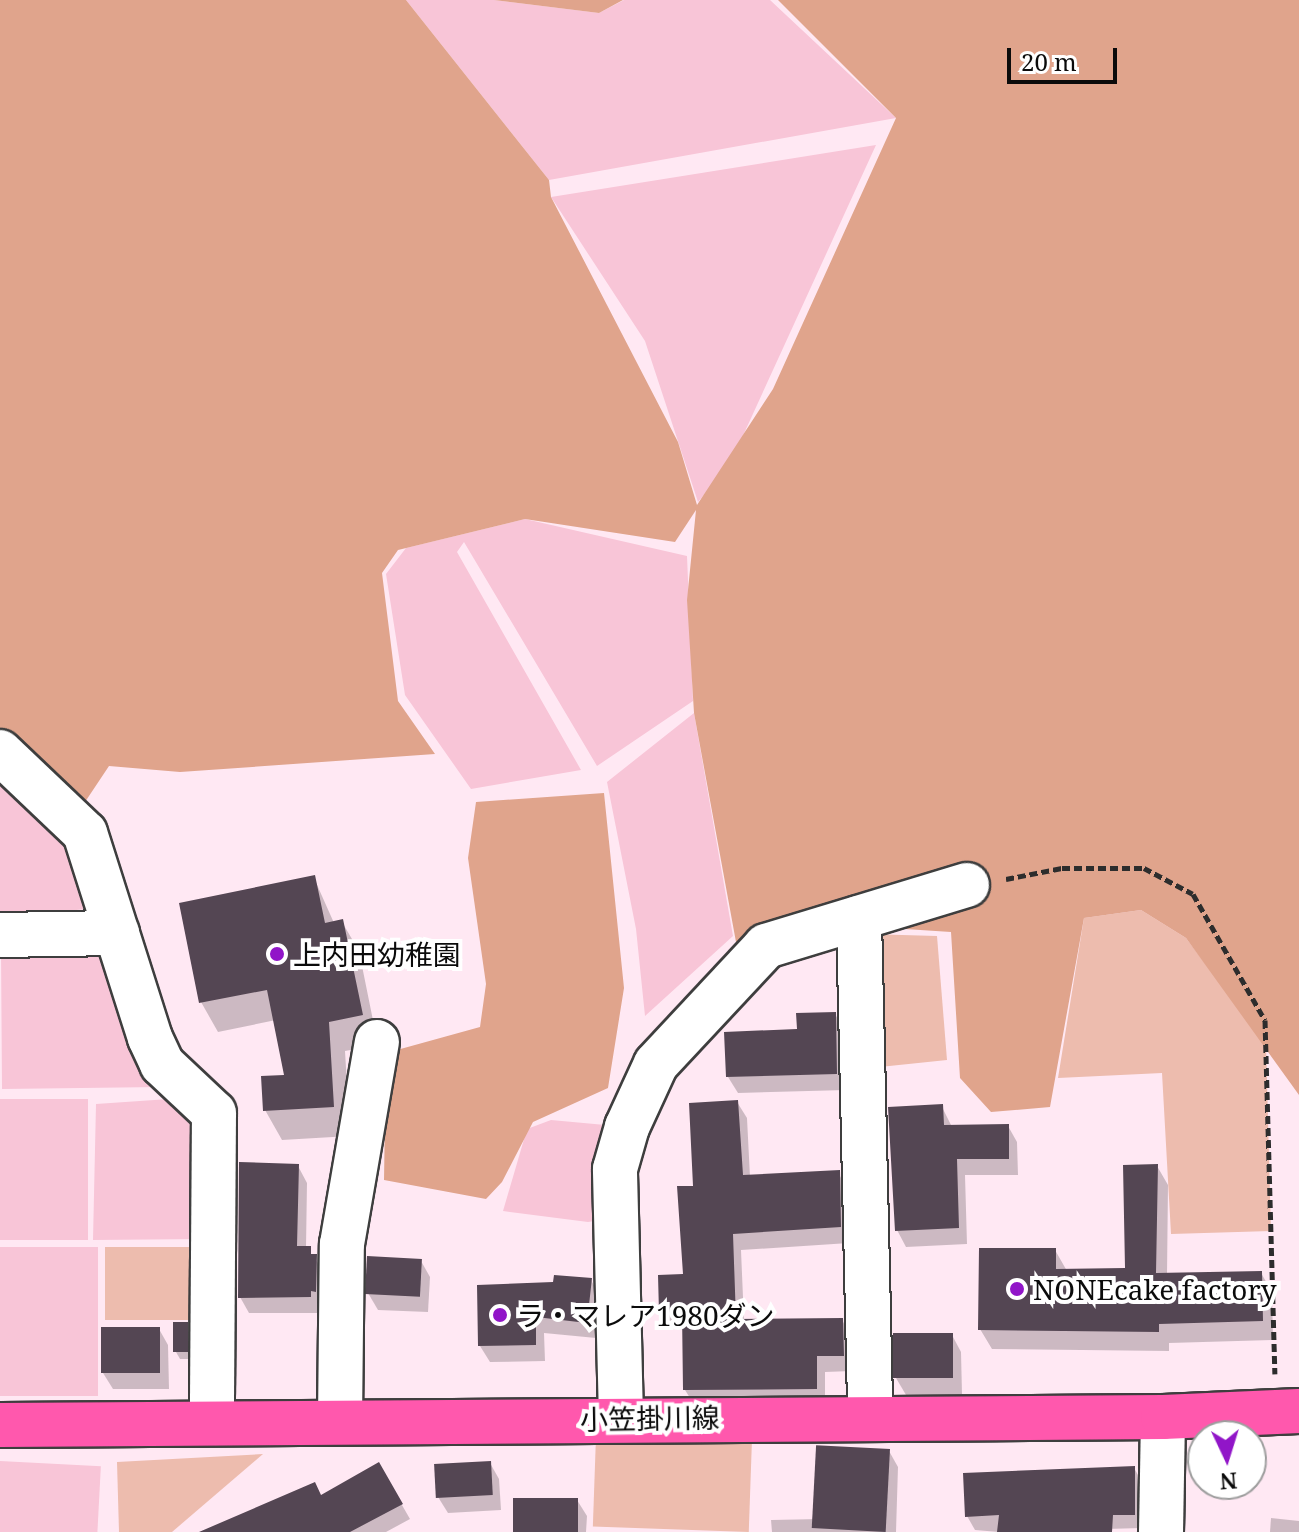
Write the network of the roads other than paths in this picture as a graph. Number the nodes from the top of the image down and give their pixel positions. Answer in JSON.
{"nodes":[{"id":1,"x":0,"y":752,"type":"edge"},
{"id":2,"x":967,"y":885,"type":"road end"},
{"id":3,"x":859,"y":918,"type":"junction"},
{"id":4,"x":117,"y":933,"type":"junction"},
{"id":5,"x":0,"y":935,"type":"edge"},
{"id":6,"x":377,"y":1042,"type":"dead end"},
{"id":7,"x":1288,"y":1411,"type":"edge"},
{"id":8,"x":870,"y":1416,"type":"junction"},
{"id":9,"x":1163,"y":1417,"type":"junction"},
{"id":10,"x":621,"y":1418,"type":"junction"},
{"id":11,"x":340,"y":1421,"type":"junction"},
{"id":12,"x":212,"y":1423,"type":"junction"},
{"id":13,"x":0,"y":1425,"type":"edge"},
{"id":14,"x":1161,"y":1532,"type":"edge"}],
"edges":[{"from":1,"to":4,"type":"street"},
{"from":2,"to":3,"type":"street"},
{"from":3,"to":8,"type":"street"},
{"from":3,"to":10,"type":"street"},
{"from":4,"to":5,"type":"street"},
{"from":4,"to":12,"type":"street"},
{"from":6,"to":11,"type":"street"},
{"from":7,"to":9,"type":"main road","name":"小笠掛川線"},
{"from":8,"to":9,"type":"main road","name":"小笠掛川線"},
{"from":8,"to":10,"type":"main road","name":"小笠掛川線"},
{"from":9,"to":14,"type":"street"},
{"from":10,"to":11,"type":"main road","name":"小笠掛川線"},
{"from":11,"to":12,"type":"main road","name":"小笠掛川線"},
{"from":12,"to":13,"type":"main road","name":"小笠掛川線"}]}
